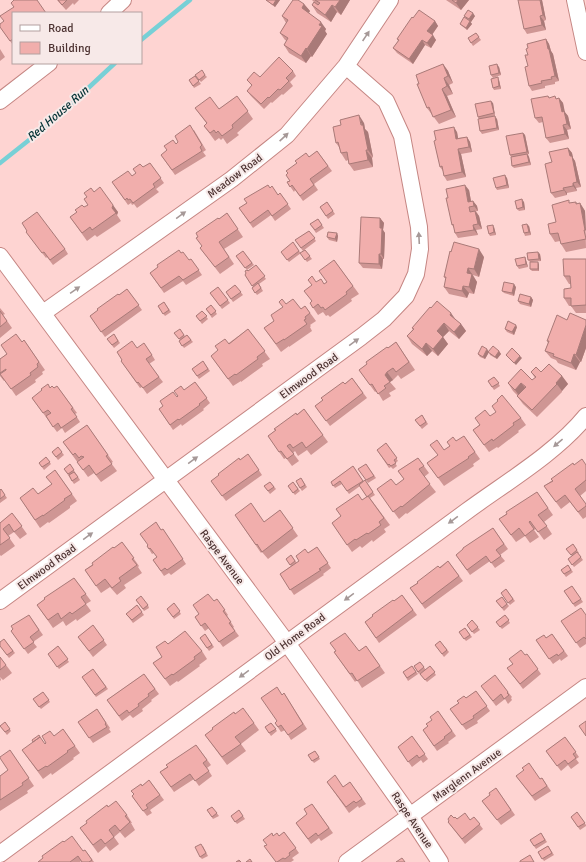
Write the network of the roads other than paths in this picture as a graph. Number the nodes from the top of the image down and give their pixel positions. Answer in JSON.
{"nodes":[{"id":1,"x":123,"y":0,"type":"edge"},
{"id":2,"x":390,"y":0,"type":"edge"},
{"id":3,"x":575,"y":0,"type":"edge"},
{"id":4,"x":110,"y":12,"type":"edge"},
{"id":5,"x":586,"y":52,"type":"edge"},
{"id":6,"x":48,"y":64,"type":"edge"},
{"id":7,"x":346,"y":66,"type":"junction"},
{"id":8,"x":0,"y":101,"type":"edge"},
{"id":9,"x":0,"y":256,"type":"edge"},
{"id":10,"x":43,"y":313,"type":"junction"},
{"id":11,"x":586,"y":416,"type":"edge"},
{"id":12,"x":166,"y":480,"type":"junction"},
{"id":13,"x":0,"y":601,"type":"edge"},
{"id":14,"x":287,"y":643,"type":"junction"},
{"id":15,"x":586,"y":687,"type":"edge"},
{"id":16,"x":410,"y":816,"type":"junction"},
{"id":17,"x":0,"y":854,"type":"edge"},
{"id":18,"x":347,"y":862,"type":"edge"},
{"id":19,"x":440,"y":862,"type":"edge"}],
"edges":[{"from":1,"to":4,"type":"street"},
{"from":7,"to":2,"type":"street","name":"Meadow Road","one_way":true},
{"from":3,"to":5,"type":"street"},
{"from":6,"to":8,"type":"street"},
{"from":10,"to":7,"type":"street","name":"Meadow Road","one_way":true},
{"from":12,"to":7,"type":"street","name":"Elmwood Road","one_way":true},
{"from":9,"to":10,"type":"street","name":"Raspe Avenue"},
{"from":10,"to":12,"type":"street","name":"Raspe Avenue"},
{"from":11,"to":14,"type":"street","name":"Old Home Road","one_way":true},
{"from":13,"to":12,"type":"street","name":"Elmwood Road","one_way":true},
{"from":12,"to":14,"type":"street","name":"Raspe Avenue"},
{"from":14,"to":16,"type":"street","name":"Raspe Avenue"},
{"from":14,"to":17,"type":"street","name":"Old Home Road","one_way":true},
{"from":15,"to":16,"type":"street","name":"Marglenn Avenue"},
{"from":16,"to":18,"type":"street","name":"Marglenn Avenue"},
{"from":16,"to":19,"type":"street","name":"Raspe Avenue"}]}
